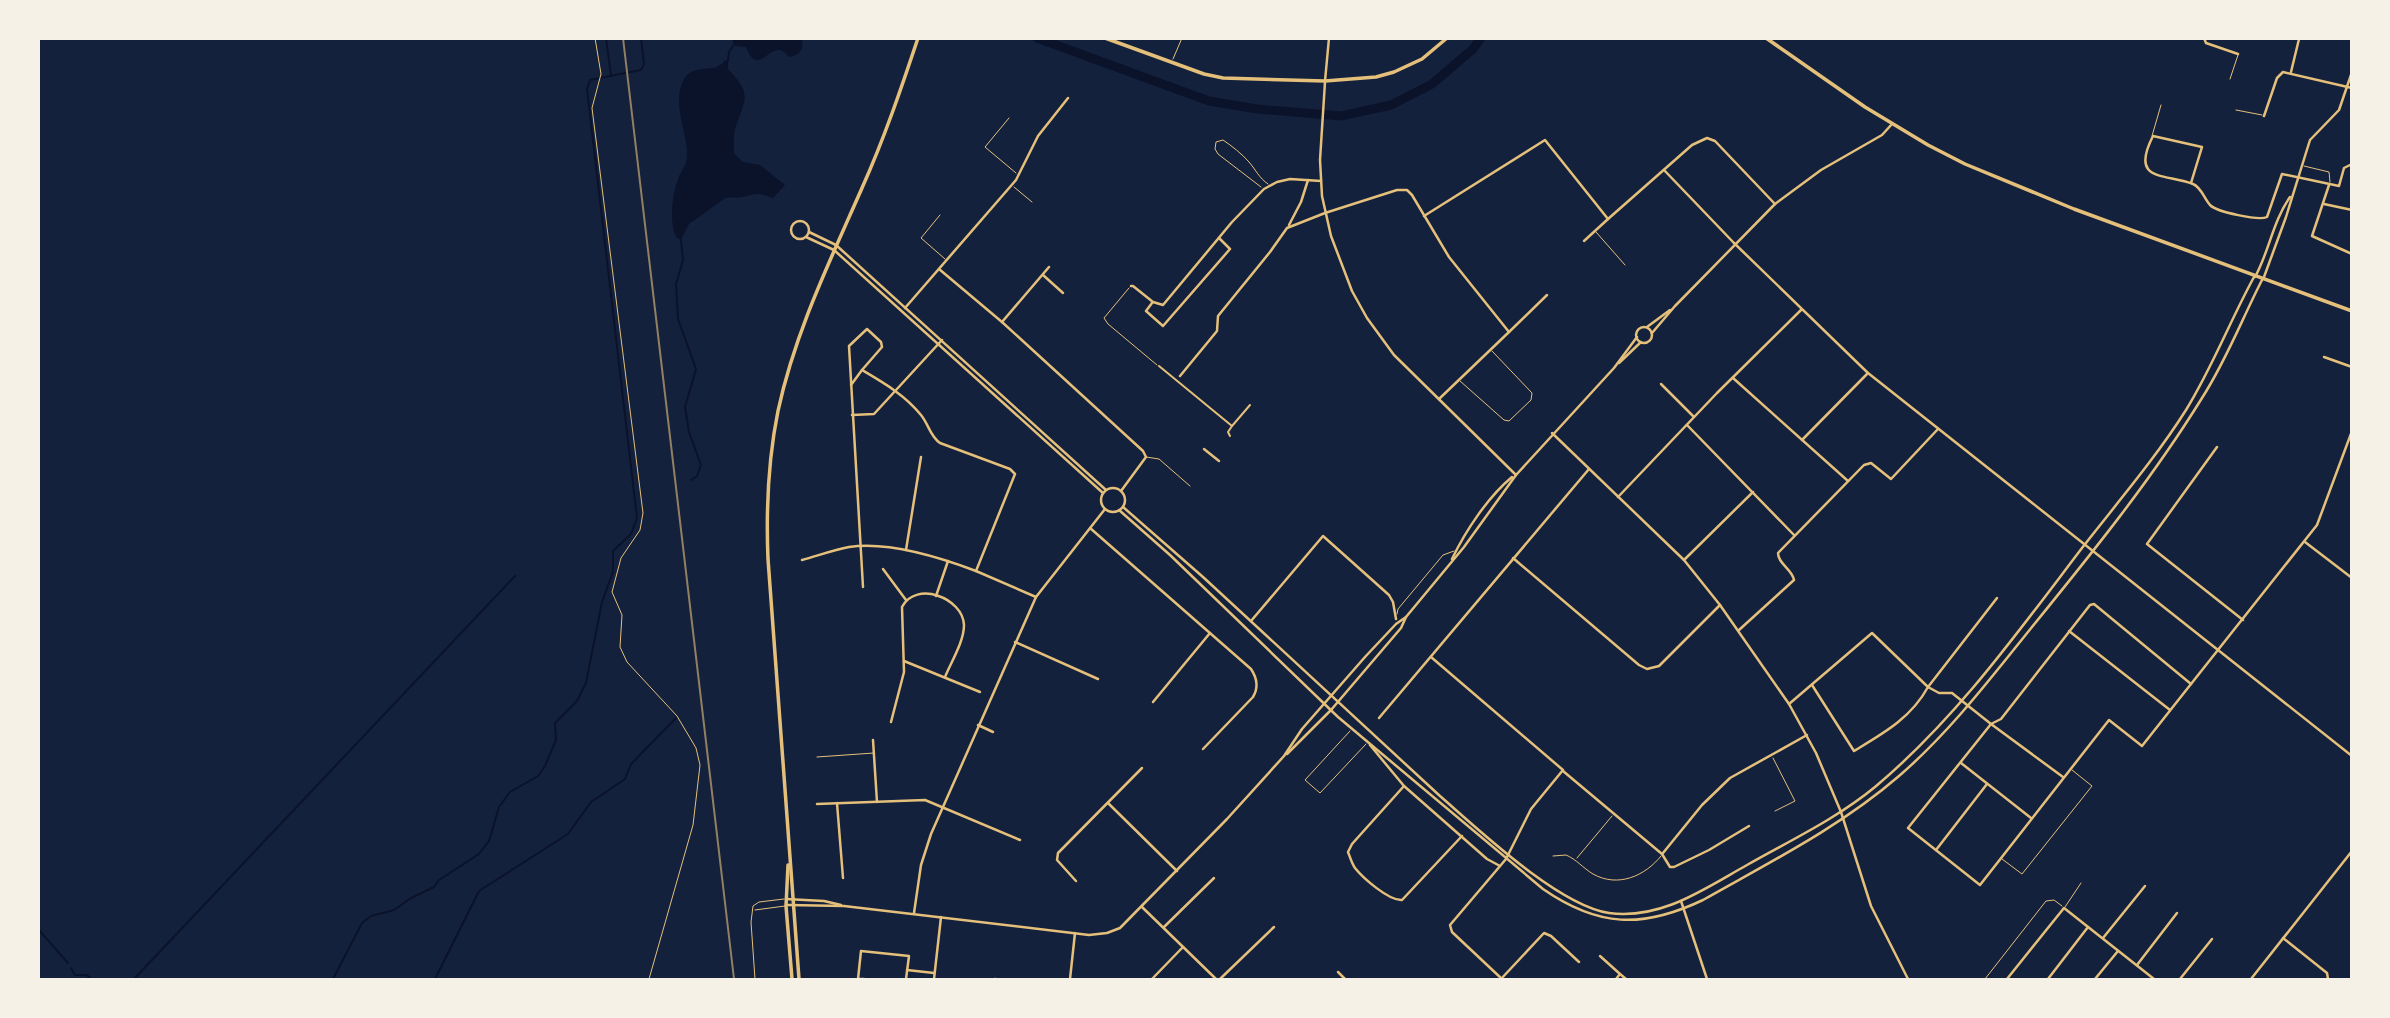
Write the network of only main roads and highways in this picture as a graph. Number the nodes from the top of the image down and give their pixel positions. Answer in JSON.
{"nodes":[{"id":1,"x":918,"y":38,"type":"edge"},
{"id":2,"x":1105,"y":38,"type":"edge"},
{"id":3,"x":1447,"y":38,"type":"edge"},
{"id":4,"x":1766,"y":38,"type":"edge"},
{"id":5,"x":2351,"y":311,"type":"edge"},
{"id":6,"x":789,"y":859,"type":"junction"},
{"id":7,"x":792,"y":979,"type":"edge"},
{"id":8,"x":799,"y":979,"type":"edge"}],
"edges":[{"from":1,"to":6,"type":"main road"},
{"from":2,"to":3,"type":"main road"},
{"from":4,"to":5,"type":"main road"},
{"from":6,"to":7,"type":"main road"},
{"from":6,"to":8,"type":"main road"}]}
